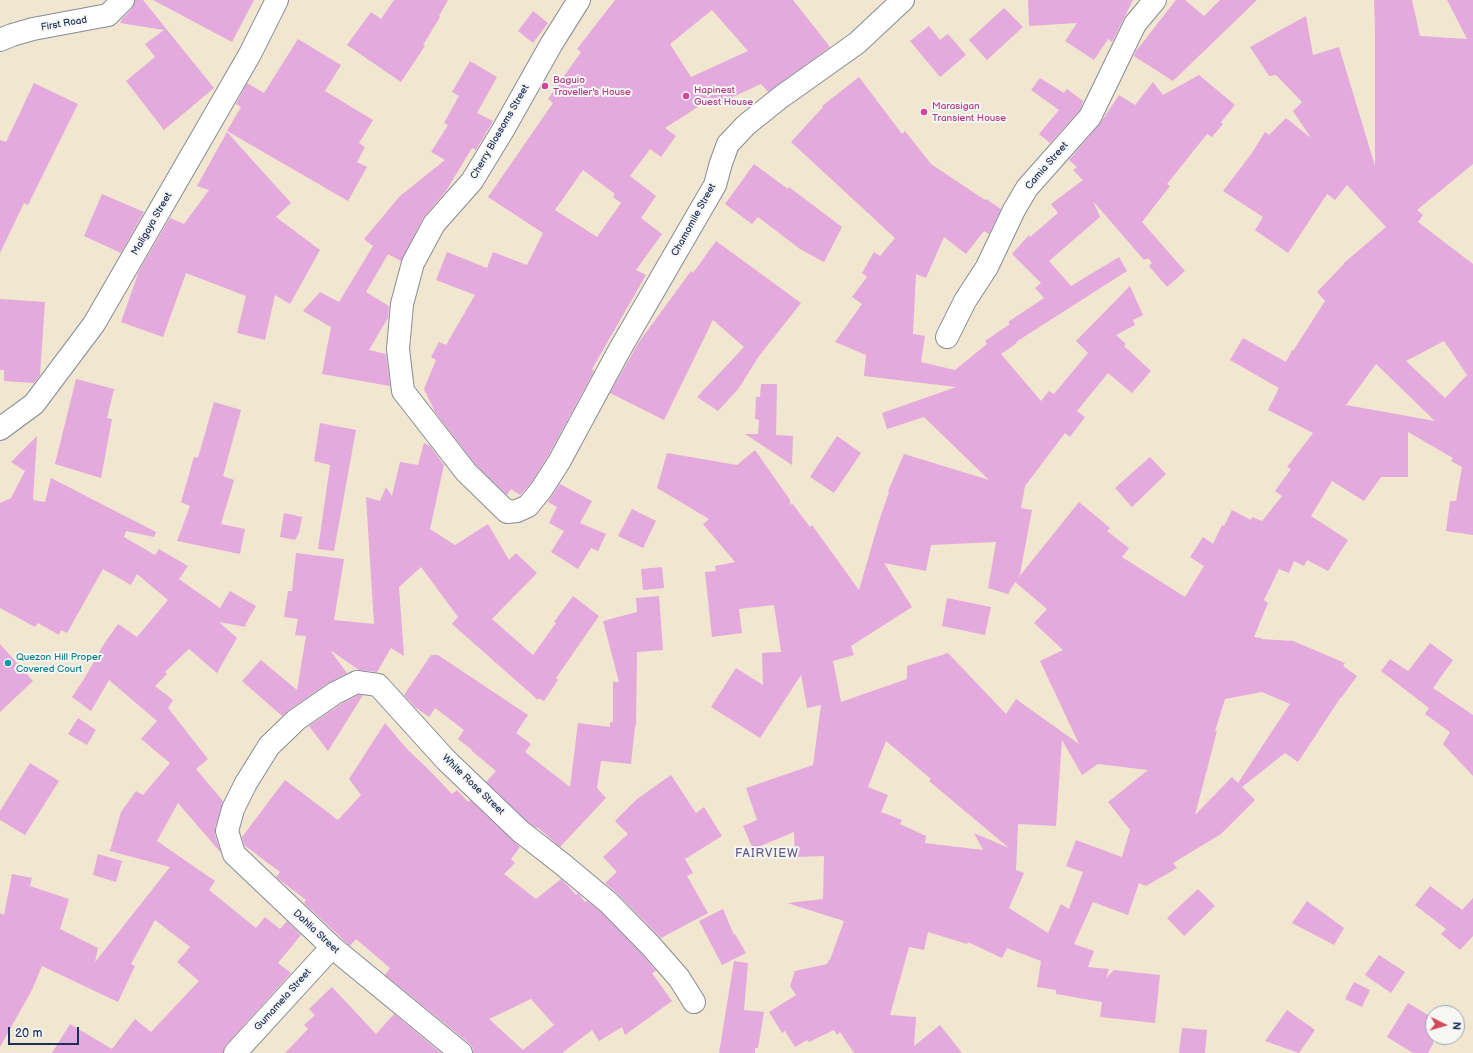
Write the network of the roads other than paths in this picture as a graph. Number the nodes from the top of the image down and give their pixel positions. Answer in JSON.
{"nodes":[{"id":1,"x":123,"y":0,"type":"edge"},
{"id":2,"x":277,"y":0,"type":"edge"},
{"id":3,"x":579,"y":0,"type":"edge"},
{"id":4,"x":903,"y":0,"type":"edge"},
{"id":5,"x":1155,"y":0,"type":"edge"},
{"id":6,"x":0,"y":40,"type":"edge"},
{"id":7,"x":947,"y":337,"type":"dead end"},
{"id":8,"x":0,"y":429,"type":"edge"},
{"id":9,"x":541,"y":490,"type":"joint"},
{"id":10,"x":246,"y":783,"type":"joint"},
{"id":11,"x":332,"y":947,"type":"junction"},
{"id":12,"x":694,"y":1002,"type":"dead end"},
{"id":13,"x":235,"y":1053,"type":"edge"},
{"id":14,"x":461,"y":1053,"type":"edge"}],
"edges":[{"from":1,"to":6,"type":"street","name":"First Road"},
{"from":2,"to":8,"type":"street","name":"Maligaya Street"},
{"from":3,"to":9,"type":"street","name":"Cherry Blossoms Street"},
{"from":4,"to":9,"type":"street","name":"Chamomile Street"},
{"from":5,"to":7,"type":"street","name":"Camia Street"},
{"from":10,"to":11,"type":"street","name":"Dahlia Street"},
{"from":10,"to":12,"type":"street","name":"White Rose Street"},
{"from":11,"to":13,"type":"street","name":"Gumamela Street"},
{"from":11,"to":14,"type":"street","name":"Dahlia Street"}]}
